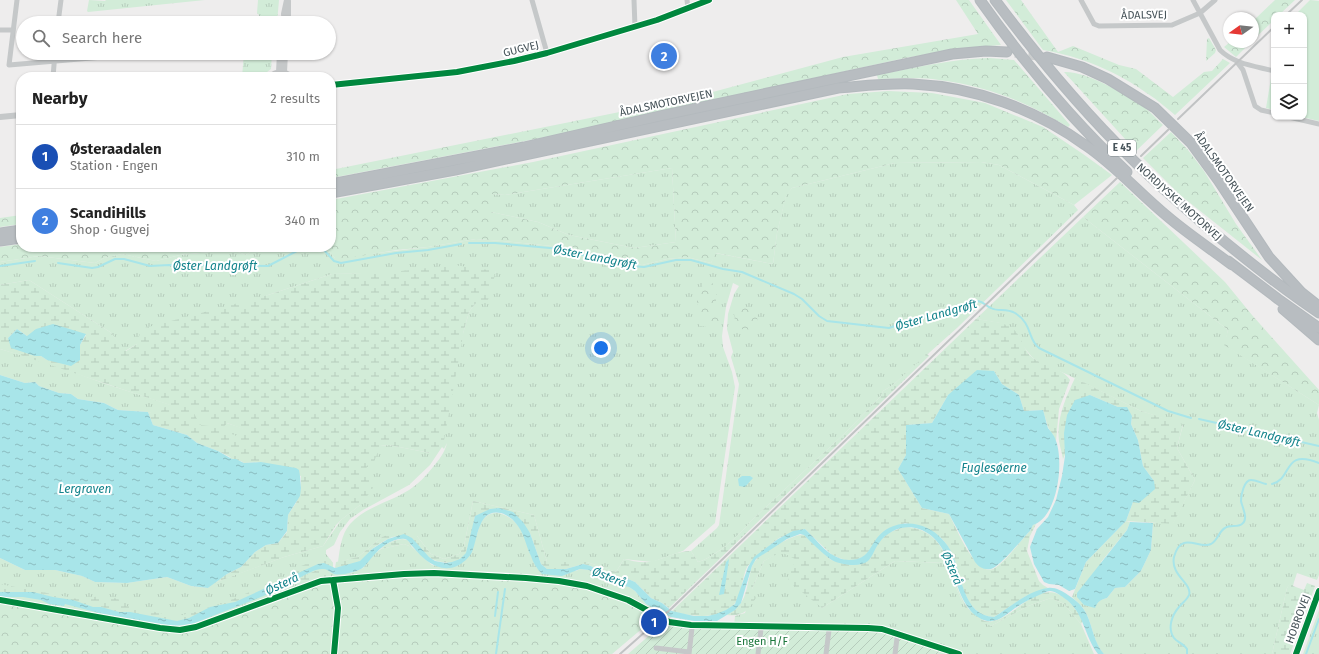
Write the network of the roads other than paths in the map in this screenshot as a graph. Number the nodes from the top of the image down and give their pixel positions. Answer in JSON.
{"nodes":[{"id":1,"x":17,"y":0,"type":"edge"},
{"id":2,"x":61,"y":0,"type":"edge"},
{"id":3,"x":287,"y":0,"type":"edge"},
{"id":4,"x":532,"y":0,"type":"edge"},
{"id":5,"x":634,"y":0,"type":"edge"},
{"id":6,"x":687,"y":0,"type":"edge"},
{"id":7,"x":709,"y":0,"type":"edge"},
{"id":8,"x":980,"y":0,"type":"edge"},
{"id":9,"x":995,"y":0,"type":"edge"},
{"id":10,"x":1081,"y":0,"type":"edge"},
{"id":11,"x":1193,"y":0,"type":"edge"},
{"id":12,"x":1215,"y":0,"type":"edge"},
{"id":13,"x":688,"y":9,"type":"junction"},
{"id":14,"x":1200,"y":13,"type":"junction"},
{"id":15,"x":59,"y":16,"type":"edge"},
{"id":16,"x":288,"y":16,"type":"edge"},
{"id":17,"x":635,"y":27,"type":"junction"},
{"id":18,"x":0,"y":30,"type":"edge"},
{"id":19,"x":13,"y":30,"type":"junction"},
{"id":20,"x":1007,"y":52,"type":"tunnel mouth"},
{"id":21,"x":547,"y":53,"type":"junction"},
{"id":22,"x":1047,"y":57,"type":"tunnel mouth"},
{"id":23,"x":76,"y":60,"type":"edge"},
{"id":24,"x":281,"y":60,"type":"edge"},
{"id":25,"x":285,"y":60,"type":"edge"},
{"id":26,"x":55,"y":62,"type":"junction"},
{"id":27,"x":1238,"y":62,"type":"junction"},
{"id":28,"x":1271,"y":70,"type":"edge"},
{"id":29,"x":54,"y":72,"type":"edge"},
{"id":30,"x":282,"y":72,"type":"joint"},
{"id":31,"x":336,"y":84,"type":"edge"},
{"id":32,"x":1271,"y":112,"type":"edge"},
{"id":33,"x":16,"y":115,"type":"edge"},
{"id":34,"x":0,"y":117,"type":"edge"},
{"id":35,"x":1302,"y":120,"type":"edge"},
{"id":36,"x":1319,"y":124,"type":"edge"},
{"id":37,"x":336,"y":183,"type":"edge"},
{"id":38,"x":336,"y":192,"type":"edge"},
{"id":39,"x":16,"y":231,"type":"edge"},
{"id":40,"x":0,"y":233,"type":"edge"},
{"id":41,"x":16,"y":239,"type":"edge"},
{"id":42,"x":0,"y":241,"type":"edge"},
{"id":43,"x":1234,"y":267,"type":"junction"},
{"id":44,"x":1319,"y":306,"type":"edge"},
{"id":45,"x":1319,"y":313,"type":"edge"},
{"id":46,"x":1319,"y":328,"type":"edge"},
{"id":47,"x":1319,"y":340,"type":"edge"},
{"id":48,"x":1319,"y":591,"type":"edge"},
{"id":49,"x":692,"y":628,"type":"dead end"},
{"id":50,"x":761,"y":629,"type":"dead end"},
{"id":51,"x":829,"y":630,"type":"dead end"},
{"id":52,"x":897,"y":638,"type":"dead end"},
{"id":53,"x":656,"y":648,"type":"dead end"},
{"id":54,"x":689,"y":653,"type":"edge"},
{"id":55,"x":758,"y":654,"type":"edge"},
{"id":56,"x":826,"y":654,"type":"edge"},
{"id":57,"x":895,"y":654,"type":"edge"},
{"id":58,"x":1296,"y":654,"type":"edge"}],
"edges":[{"from":1,"to":19,"type":"street"},
{"from":2,"to":15,"type":"street"},
{"from":3,"to":16,"type":"street"},
{"from":4,"to":21,"type":"street"},
{"from":5,"to":17,"type":"street"},
{"from":6,"to":13,"type":"street"},
{"from":7,"to":13,"type":"street","name":"GUGVEJ"},
{"from":8,"to":43,"type":"highway","name":"NORDJYSKE MOTORVEJ","number":"E 45"},
{"from":9,"to":45,"type":"highway","name":"NORDJYSKE MOTORVEJ","number":"E 45"},
{"from":10,"to":14,"type":"street","name":"ÅDALSVEJ"},
{"from":11,"to":14,"type":"street"},
{"from":12,"to":14,"type":"street","name":"ÅDALSVEJ"},
{"from":13,"to":17,"type":"street","name":"GUGVEJ"},
{"from":14,"to":27,"type":"street"},
{"from":17,"to":21,"type":"street","name":"GUGVEJ"},
{"from":18,"to":19,"type":"street"},
{"from":19,"to":26,"type":"street"},
{"from":20,"to":37,"type":"highway","name":"ÅDALSMOTORVEJEN"},
{"from":21,"to":31,"type":"street","name":"GUGVEJ"},
{"from":22,"to":44,"type":"highway","name":"ÅDALSMOTORVEJEN"},
{"from":23,"to":26,"type":"street"},
{"from":24,"to":30,"type":"street"},
{"from":25,"to":30,"type":"street"},
{"from":26,"to":29,"type":"street"},
{"from":27,"to":28,"type":"street"},
{"from":27,"to":32,"type":"street"},
{"from":33,"to":34,"type":"street"},
{"from":35,"to":36,"type":"street"},
{"from":38,"to":43,"type":"highway","name":"ÅDALSMOTORVEJEN"},
{"from":39,"to":40,"type":"highway"},
{"from":41,"to":42,"type":"highway"},
{"from":43,"to":46,"type":"highway","name":"NORDJYSKE MOTORVEJ","number":"E 45"},
{"from":43,"to":47,"type":"highway"},
{"from":48,"to":58,"type":"street","name":"HOBROVEJ"},
{"from":49,"to":54,"type":"street"},
{"from":50,"to":55,"type":"street"},
{"from":51,"to":56,"type":"street"},
{"from":52,"to":57,"type":"street"},
{"from":53,"to":54,"type":"street"}]}
